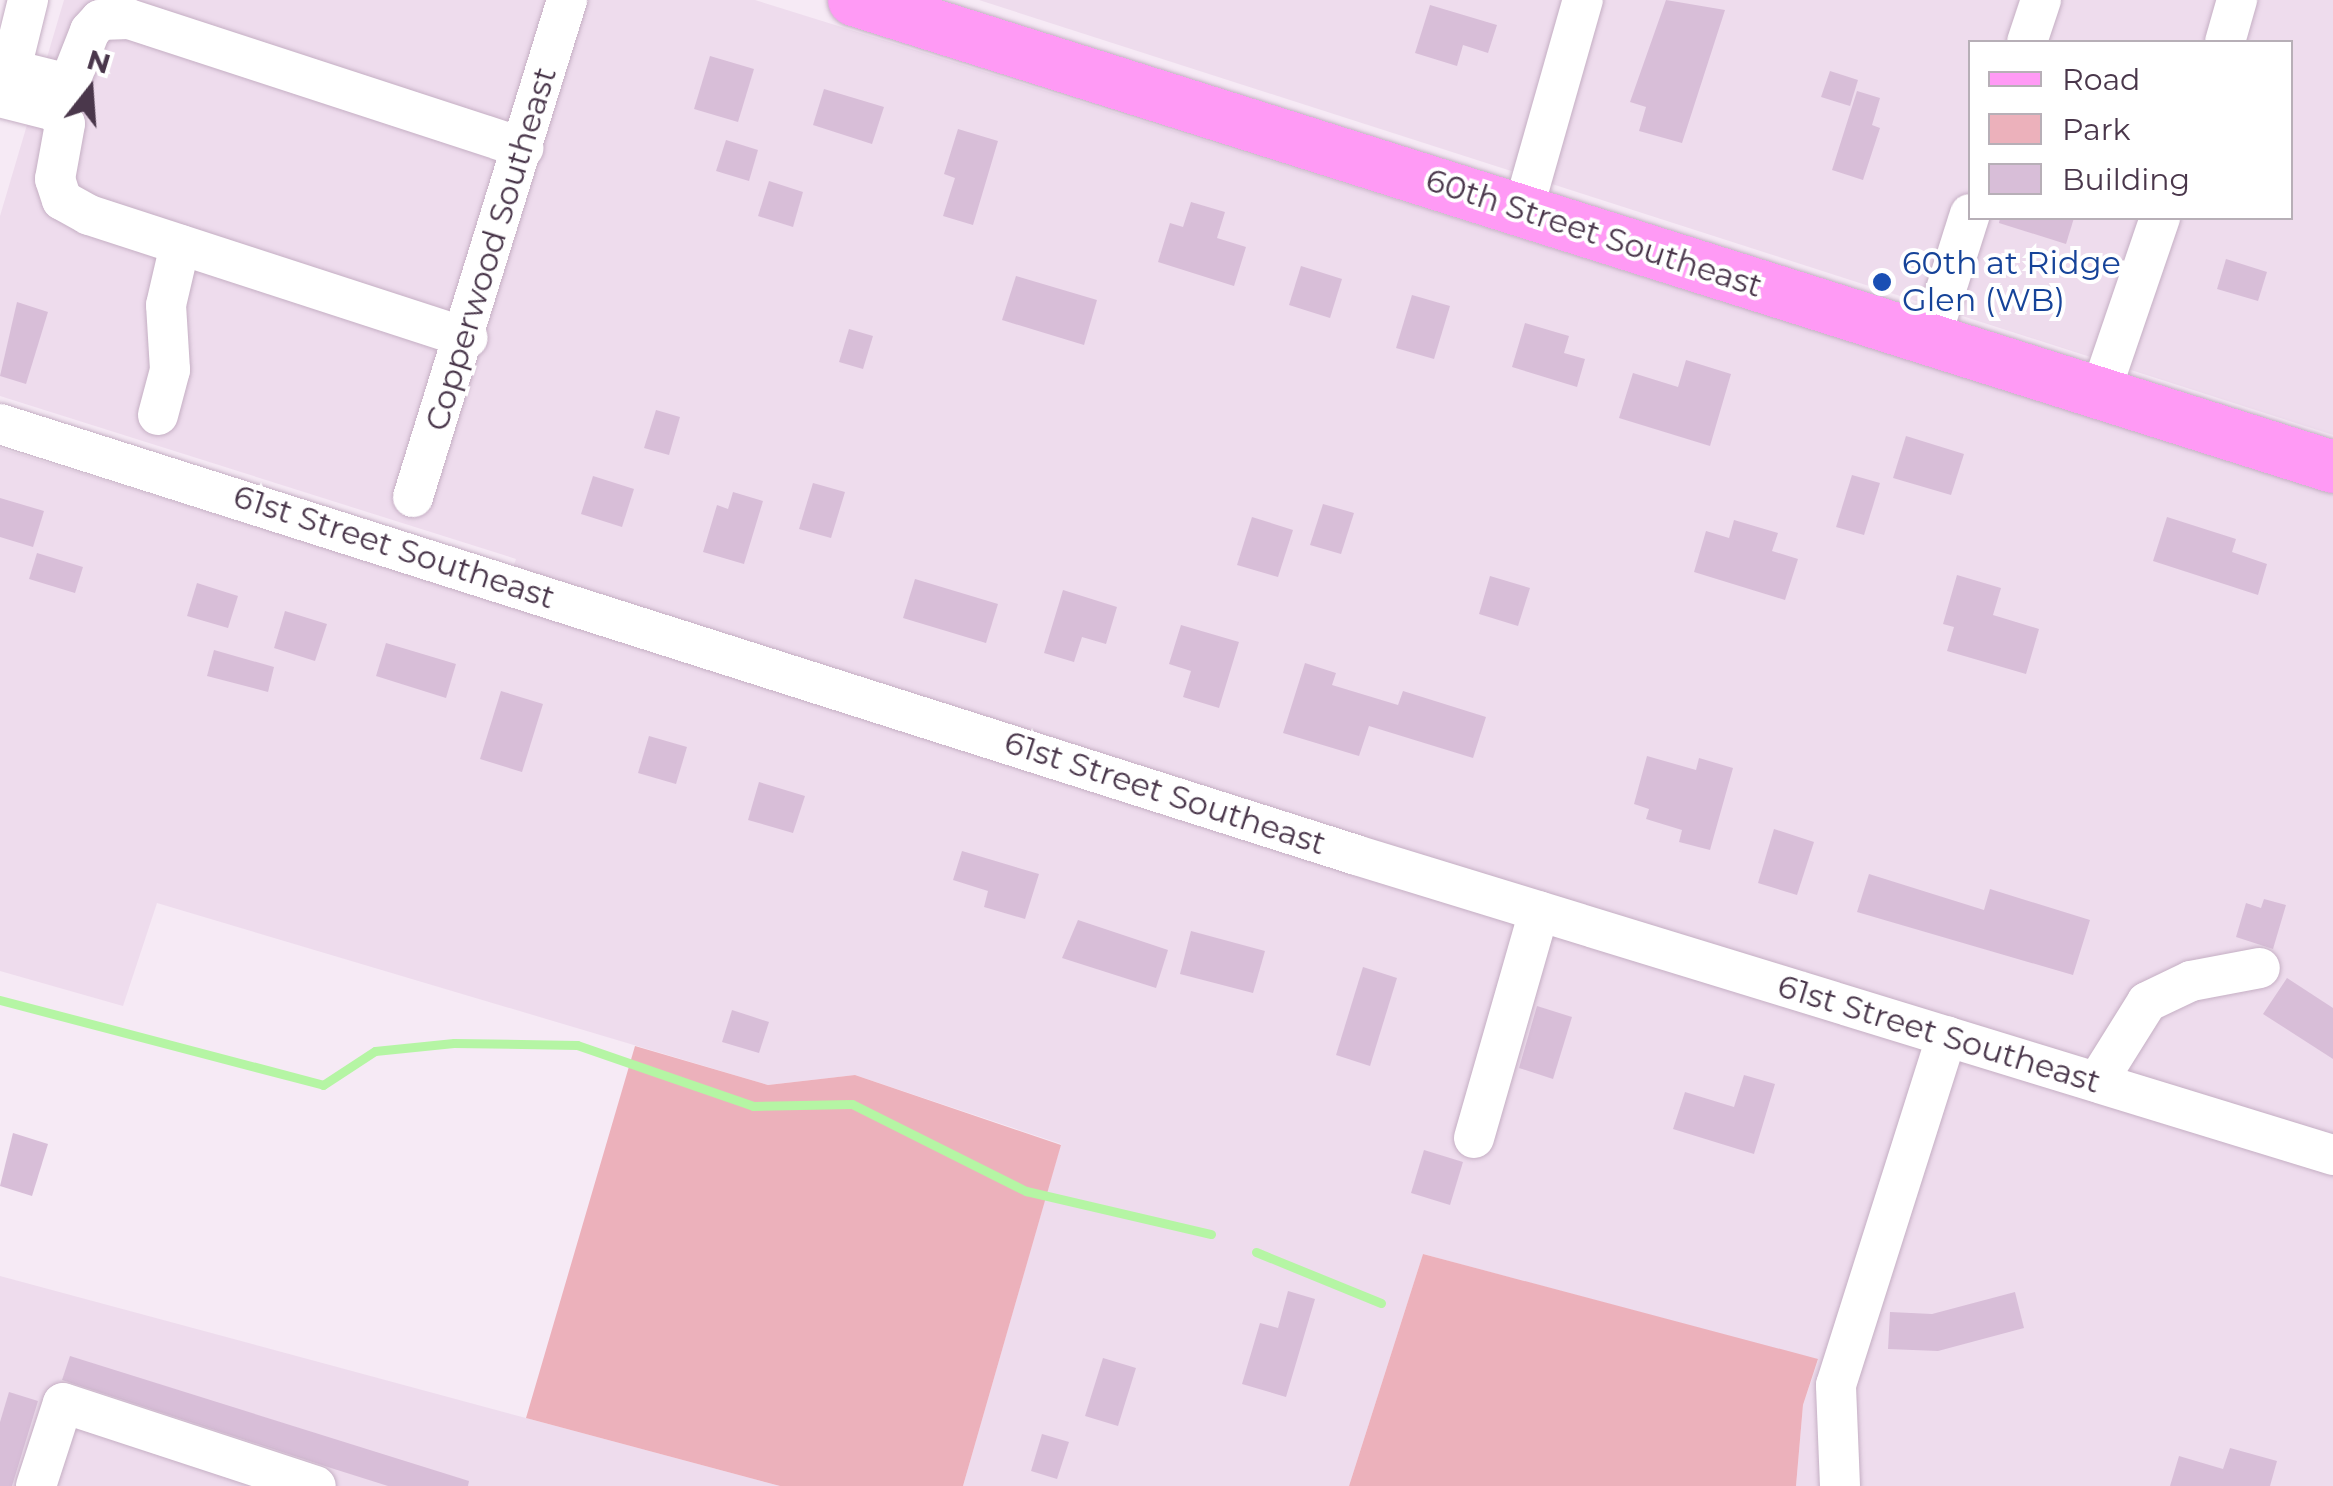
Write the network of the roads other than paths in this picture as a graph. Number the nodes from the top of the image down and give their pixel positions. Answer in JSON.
{"nodes":[{"id":1,"x":28,"y":0,"type":"edge"},
{"id":2,"x":567,"y":0,"type":"edge"},
{"id":3,"x":854,"y":0,"type":"edge"},
{"id":4,"x":1582,"y":0,"type":"edge"},
{"id":5,"x":2041,"y":0,"type":"edge"},
{"id":6,"x":2028,"y":40,"type":"edge"},
{"id":7,"x":5,"y":93,"type":"edge"},
{"id":8,"x":523,"y":148,"type":"junction"},
{"id":9,"x":1523,"y":210,"type":"junction"},
{"id":10,"x":1968,"y":220,"type":"edge"},
{"id":11,"x":2159,"y":220,"type":"edge"},
{"id":12,"x":180,"y":245,"type":"junction"},
{"id":13,"x":467,"y":338,"type":"junction"},
{"id":14,"x":1930,"y":340,"type":"junction"},
{"id":15,"x":2100,"y":393,"type":"junction"},
{"id":16,"x":158,"y":415,"type":"dead end"},
{"id":17,"x":0,"y":424,"type":"edge"},
{"id":18,"x":2333,"y":467,"type":"edge"},
{"id":19,"x":413,"y":497,"type":"dead end"},
{"id":20,"x":1540,"y":911,"type":"junction"},
{"id":21,"x":2260,"y":968,"type":"dead end"},
{"id":22,"x":1947,"y":1036,"type":"junction"},
{"id":23,"x":2097,"y":1082,"type":"junction"},
{"id":24,"x":1474,"y":1138,"type":"dead end"},
{"id":25,"x":2333,"y":1155,"type":"edge"},
{"id":26,"x":36,"y":1486,"type":"edge"},
{"id":27,"x":316,"y":1486,"type":"edge"},
{"id":28,"x":1840,"y":1486,"type":"edge"}],
"edges":[{"from":1,"to":7,"type":"street"},
{"from":2,"to":8,"type":"street","name":"Copperwood Southeast"},
{"from":3,"to":9,"type":"main road","name":"60th Street Southeast"},
{"from":4,"to":9,"type":"street"},
{"from":5,"to":6,"type":"street"},
{"from":7,"to":8,"type":"street"},
{"from":7,"to":12,"type":"street"},
{"from":8,"to":13,"type":"street","name":"Copperwood Southeast"},
{"from":9,"to":14,"type":"main road","name":"60th Street Southeast"},
{"from":10,"to":14,"type":"street"},
{"from":11,"to":15,"type":"street"},
{"from":12,"to":13,"type":"street"},
{"from":12,"to":16,"type":"street"},
{"from":13,"to":19,"type":"street","name":"Copperwood Southeast"},
{"from":14,"to":15,"type":"main road","name":"60th Street Southeast"},
{"from":15,"to":18,"type":"main road","name":"60th Street Southeast"},
{"from":17,"to":20,"type":"street","name":"61st Street Southeast"},
{"from":20,"to":22,"type":"street","name":"61st Street Southeast"},
{"from":20,"to":24,"type":"street"},
{"from":21,"to":23,"type":"street"},
{"from":22,"to":23,"type":"street","name":"61st Street Southeast"},
{"from":22,"to":28,"type":"street"},
{"from":23,"to":25,"type":"street","name":"61st Street Southeast"},
{"from":26,"to":27,"type":"street"}]}
